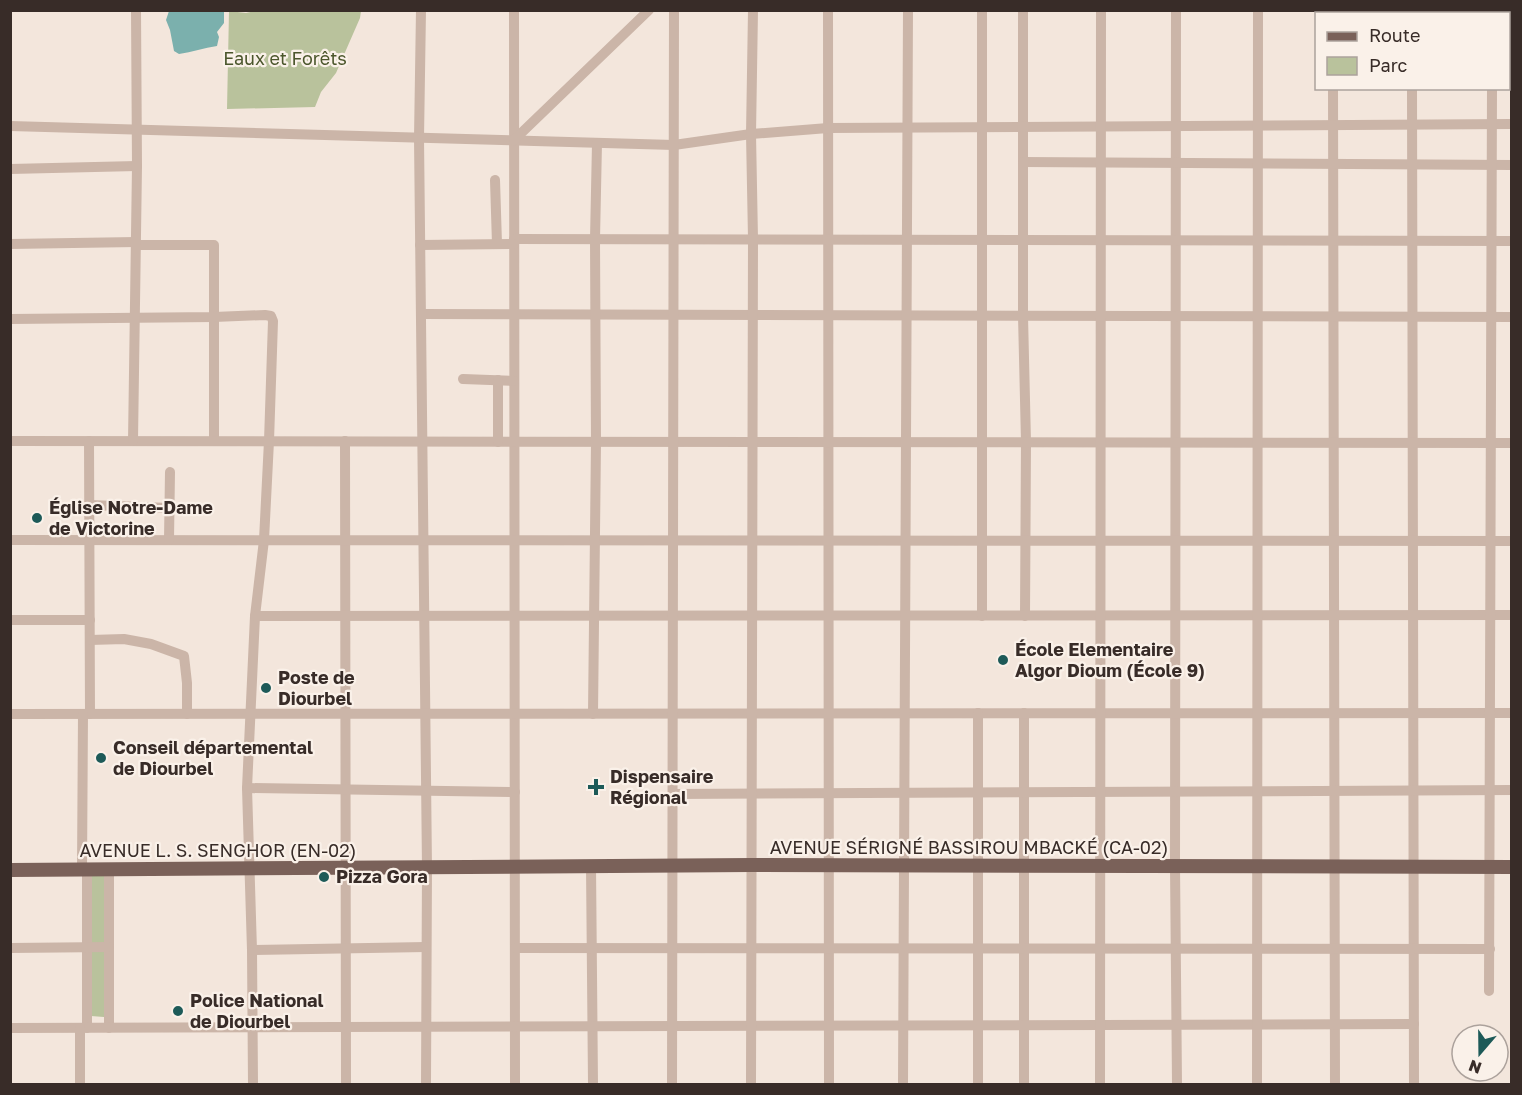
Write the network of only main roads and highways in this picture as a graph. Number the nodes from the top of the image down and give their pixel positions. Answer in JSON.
{"nodes":[{"id":1,"x":1512,"y":867,"type":"edge"},
{"id":2,"x":427,"y":868,"type":"joint"},
{"id":3,"x":10,"y":870,"type":"edge"}],
"edges":[{"from":1,"to":2,"type":"main road","name":"AVENUE SÉRIGNÉ BASSIROU MBACKÉ (CA-02)"},
{"from":2,"to":3,"type":"main road","name":"AVENUE L. S. SENGHOR (EN-02)"}]}
